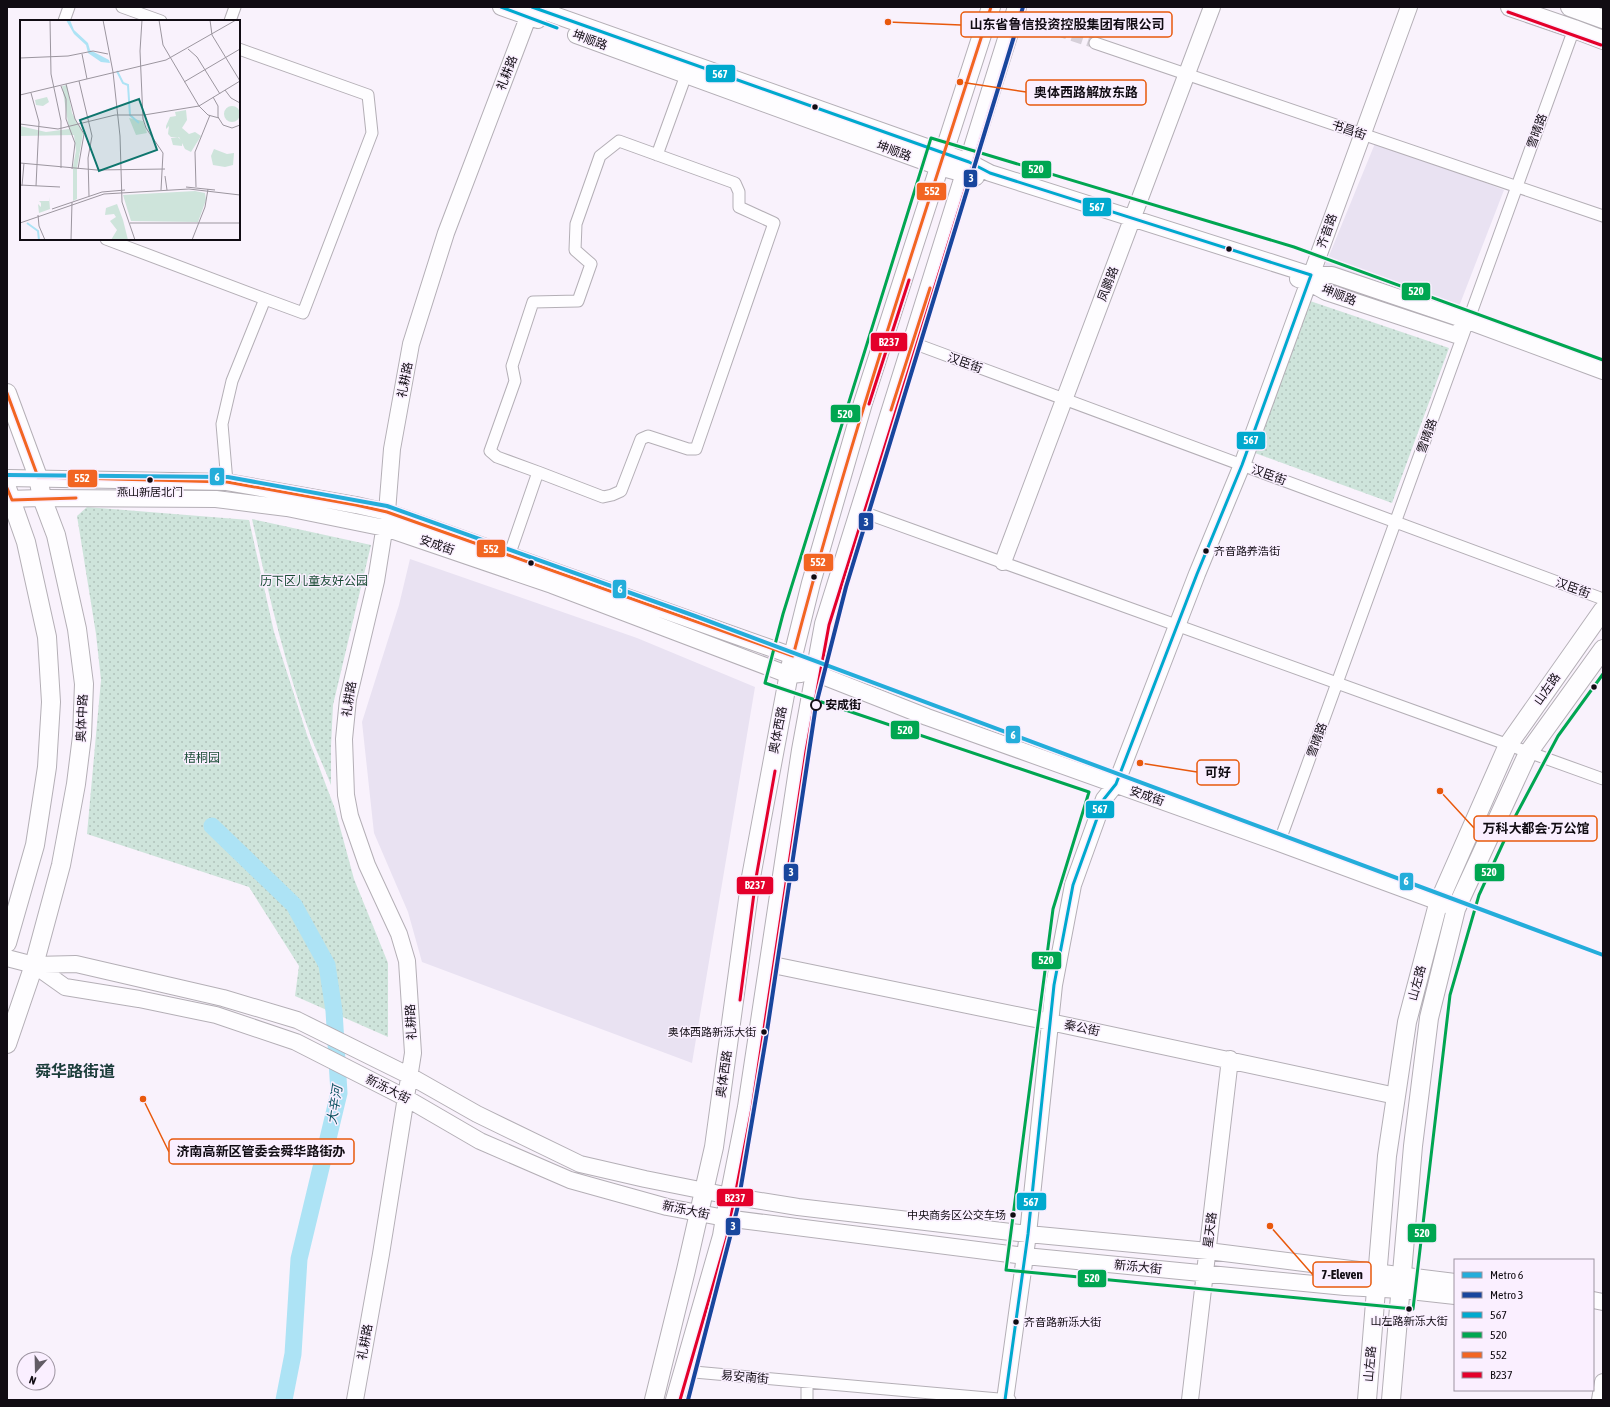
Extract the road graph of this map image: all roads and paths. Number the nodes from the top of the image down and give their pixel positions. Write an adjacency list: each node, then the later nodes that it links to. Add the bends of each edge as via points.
1 (69, 7): 13 (street)
2 (122, 7): 14 (street)
3 (235, 7): 15 (street)
4 (501, 7): 10 (street, 坤顺路)
5 (991, 7): 25 (main road, 奥体西路)
6 (1212, 7): 21 (street, 凤鹏路)
7 (1408, 7): 23 (street, 齐音路)
8 (1510, 7): 17 (main road)
9 (1570, 7): 12 (main road)
10 (531, 10): 22 (street, 坤顺路); 25 (street, 坤顺路); 46 (street, 礼耕路, via 446,233 411,344 392,449)
11 (1016, 11): 16 (street); 26 (main road)
12 (1603, 19)
13 (64, 20)
14 (158, 20)
15 (230, 20)
16 (1041, 25)
17 (1574, 29): 18 (main road); 27 (street, 雪晴路)
18 (1603, 40)
19 (1095, 43): 21 (street, 书昌街)
20 (240, 49): 32 (street, via 368,95 370,110 372,133 303,313)
21 (1187, 74): 23 (street, 书昌街); 29 (street, 凤鹏路)
22 (686, 75): 24 (street); 25 (street, 坤顺路)
23 (1362, 134): 27 (street, 书昌街); 31 (street, 齐音路)
24 (657, 155): 39 (street, via 619,141 600,156 576,224 575,250 591,264 578,301 533,302 512,366 515,381 490,451 497,457); 39 (street, via 735,182 739,192 739,207 774,223 696,449 688,449 648,436 641,439 621,491 612,496 603,496)
25 (942, 160): 26 (street, 坤顺路); 54 (main road, 奥体西路, via 863,403)
26 (967, 168): 29 (street, 坤顺路, via 1104,219); 34 (main road)
27 (1517, 186): 28 (street, 书昌街); 33 (street, 雪晴路)
28 (1603, 216)
29 (1131, 222): 31 (street, 坤顺路); 37 (street, 凤鹏路)
30 (109, 240): 32 (street)
31 (1309, 278): 33 (street, 坤顺路, via 1332,275); 38 (street, 齐音路)
32 (265, 299): 42 (street, via 232,382 222,424)
33 (1468, 322): 35 (street, 坤顺路); 47 (street, 雪晴路)
34 (913, 343): 37 (street, 汉臣街); 45 (main road)
35 (1603, 371)
36 (7, 393): 40 (main road, 奥体中路)
37 (1065, 399): 38 (street, 汉臣街); 49 (street, 凤鹏路)
38 (1242, 465): 47 (street, 汉臣街); 52 (street, 齐音路)
39 (538, 472): 48 (street)
40 (38, 477): 41 (street, 安成街); 42 (street, 安成街); 44 (main road, 奥体中路)
41 (7, 478)
42 (227, 482): 46 (street, 安成街, via 356,505)
43 (9, 496): 44 (street); 65 (main road, via 26,542 46,637 51,702 48,767 35,845)
44 (42, 498): 46 (street, 安成街, via 216,499); 68 (main road, 奥体中路, via 56,535 77,629 84,684 82,736 76,784 61,865)
45 (860, 511): 49 (street); 55 (main road, via 824,624)
46 (386, 520): 48 (street, 安成街); 56 (street, 安成街); 72 (street, 礼耕路, via 376,581 348,699 344,738 346,795 350,816 367,865 399,934 407,961 413,1053)
47 (1396, 522): 50 (street, 汉臣街); 57 (street, 雪晴路)
48 (509, 556): 54 (street, 安成街)
49 (1004, 562): 52 (street)
50 (1603, 599)
51 (1603, 610): 58 (main road, 山左路)
52 (1177, 625): 57 (street); 61 (street, 齐音路)
53 (1603, 649): 59 (main road, 山左路)
54 (793, 656): 55 (street, 安成街); 56 (main road, 奥体西路)
55 (815, 673): 56 (street, 安成街); 61 (street, 安成街); 67 (main road)
56 (788, 674): 75 (main road, 奥体西路, via 751,877 714,1147)
57 (1337, 683): 58 (street); 62 (street, 雪晴路)
58 (1508, 745): 59 (street); 63 (main road, 山左路)
59 (1528, 753): 60 (street); 64 (main road, 山左路)
60 (1603, 779)
61 (1115, 785): 62 (street, 安成街); 69 (street, 齐音路, via 1104,799 1073,885 1054,985)
62 (1280, 843): 63 (street, 安成街)
63 (1439, 901): 64 (street, 安成街); 73 (main road, 山左路, via 1407,1022)
64 (1456, 909): 84 (main road, 山左路, via 1428,1018 1413,1146)
65 (7, 943)
66 (7, 958): 68 (street, 新泺大街)
67 (768, 964): 69 (street, 秦公街); 76 (main road, via 747,1107)
68 (34, 965): 70 (main road, 奥体中路); 72 (street, 新泺大街, via 76,964 223,998 304,1024); 74 (street, 新泺大街, via 66,987 216,1015 296,1042)
69 (1050, 1022): 71 (street, 秦公街); 79 (street, 齐音路)
70 (7, 1044)
71 (1230, 1059): 73 (street, 秦公街); 80 (street, 星天路)
72 (410, 1076): 74 (street, 礼耕路); 75 (street, 新泺大街, via 477,1114 580,1164)
73 (1396, 1096): 82 (main road, 山左路, via 1387,1156)
74 (406, 1098): 77 (street, 新泺大街, via 480,1141 570,1180 667,1207); 91 (street, 礼耕路)
75 (703, 1191): 76 (street, 新泺大街); 77 (main road, 奥体西路)
76 (730, 1196): 78 (main road); 79 (street, 新泺大街, via 806,1208)
77 (698, 1212): 78 (street, 新泺大街); 92 (main road, 奥体西路)
78 (725, 1218): 81 (street, 新泺大街); 88 (main road)
79 (1028, 1234): 80 (street, 新泺大街); 81 (street, 齐音路)
80 (1208, 1251): 82 (street, 新泺大街); 83 (street, 星天路)
81 (1025, 1256): 83 (street, 新泺大街); 95 (street, 齐音路)
82 (1377, 1271): 84 (street, 新泺大街); 86 (main road, 山左路)
83 (1205, 1274): 86 (street, 新泺大街); 96 (street, 星天路)
84 (1402, 1282): 85 (street, 新泺大街); 86 (street, 新泺大街); 87 (street, 新泺大街); 98 (main road, 山左路)
85 (1454, 1282)
86 (1376, 1290): 97 (main road, 山左路)
87 (1454, 1296)
88 (682, 1371): 90 (street, 易安南街); 93 (main road)
89 (1603, 1382): 99 (street)
90 (807, 1383): 94 (street); 95 (street, 易安南街)
91 (354, 1400)
92 (654, 1400)
93 (675, 1400)
94 (806, 1400)
95 (1007, 1400)
96 (1190, 1400)
97 (1367, 1400)
98 (1391, 1400)
99 (1600, 1400)

